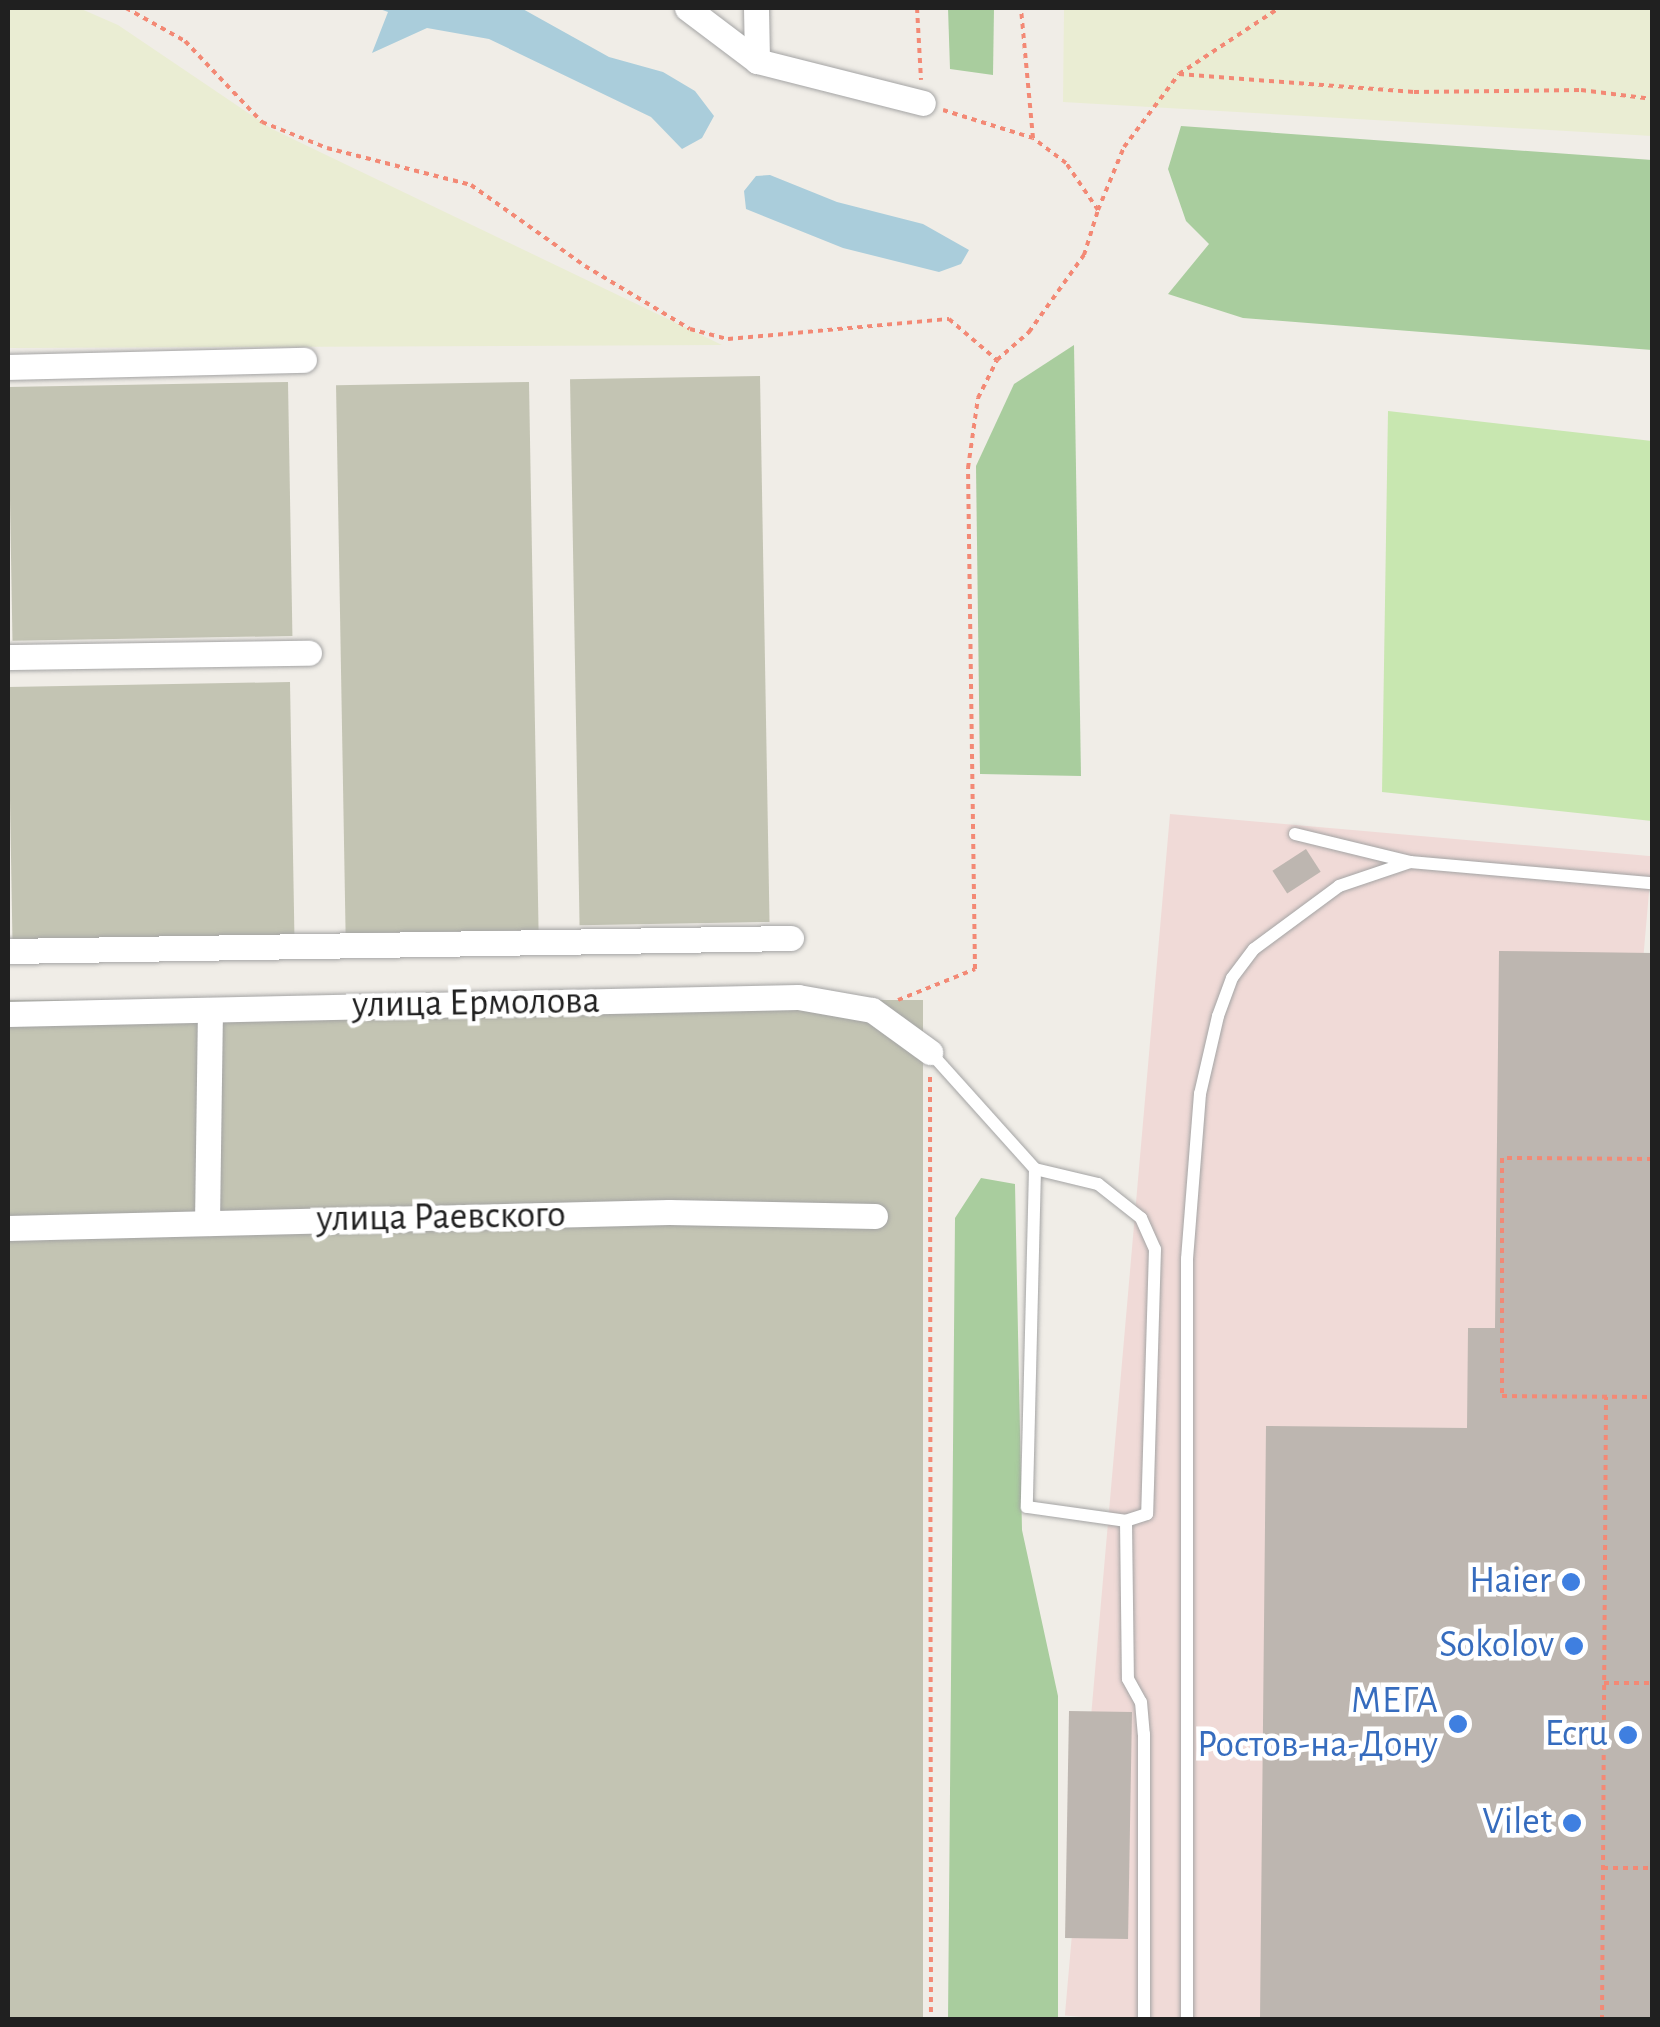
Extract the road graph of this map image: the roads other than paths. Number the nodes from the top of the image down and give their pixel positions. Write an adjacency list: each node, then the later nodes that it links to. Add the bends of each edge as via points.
1 (687, 8): 3 (street)
2 (756, 8): 3 (street)
3 (757, 61): 4 (street)
4 (922, 103)
5 (304, 360): 6 (street)
6 (8, 367)
7 (309, 652): 8 (street)
8 (8, 657)
9 (1295, 834): 10 (lane)
10 (1410, 862): 11 (lane); 23 (lane, via 1338,886 1254,948 1232,978 1200,1094 1187,1260)
11 (1652, 883)
12 (790, 938): 13 (street, улица Ермолова)
13 (8, 951)
14 (210, 1010): 15 (street, улица Ермолова); 16 (street, улица Ермолова, via 798,996 872,1010); 19 (street)
15 (8, 1014)
16 (930, 1052): 17 (lane)
17 (1035, 1170): 21 (lane, via 1027,1508); 21 (lane, via 1098,1184 1141,1218 1155,1250 1146,1514)
18 (875, 1216): 19 (street, улица Раевского, via 669,1212)
19 (207, 1223): 20 (street, улица Раевского)
20 (8, 1228)
21 (1126, 1521): 22 (lane, via 1128,1678 1144,1734)
22 (1144, 2020)
23 (1187, 2020)

